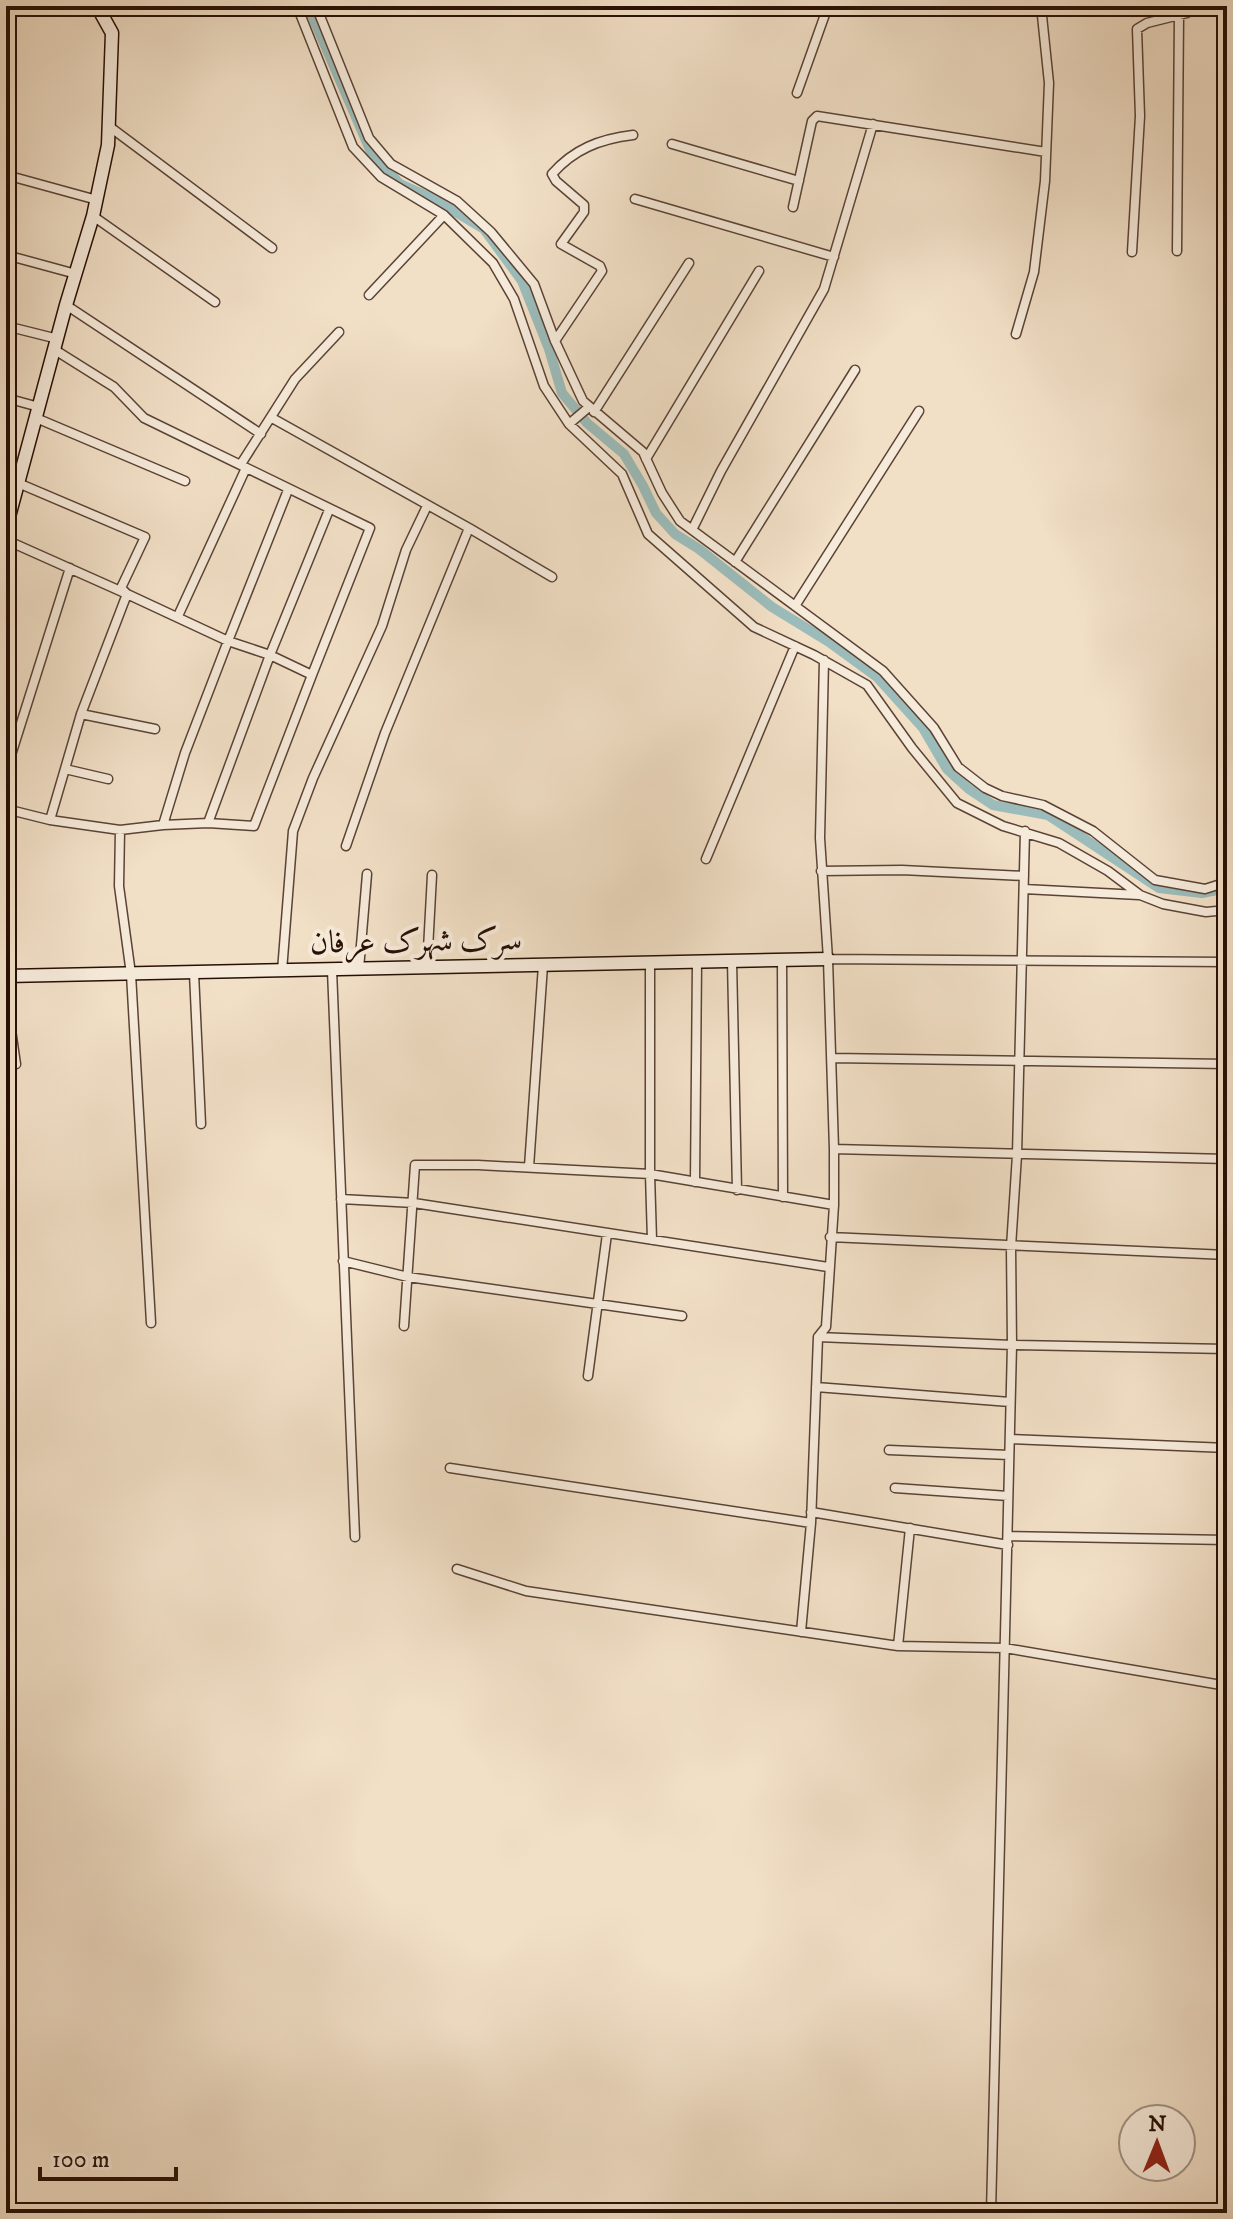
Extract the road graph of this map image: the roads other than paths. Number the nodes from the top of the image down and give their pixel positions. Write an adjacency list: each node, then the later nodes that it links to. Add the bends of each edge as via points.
1 (98, 6): 2 (street); 9 (street); 14 (street, via 112,33)
2 (128, 6)
3 (297, 6): 23 (street, via 353,147 381,177)
4 (316, 6): 39 (street, via 369,138 391,164 457,201 491,232 534,284)
5 (828, 6): 11 (street)
6 (1041, 6): 17 (street, via 1049,83)
7 (1192, 6): 10 (street)
8 (1221, 6): 12 (street)
9 (6, 8)
10 (1179, 15): 26 (street); 27 (street, via 1142,25 1137,32 1140,116)
11 (797, 93)
12 (1227, 101)
13 (873, 124): 17 (street); 19 (street, via 814,118); 29 (street)
14 (110, 127): 21 (street); 25 (street)
15 (633, 135): 39 (street, via 587,145 552,174 584,205 561,244 602,271)
16 (672, 144): 19 (street)
17 (1046, 152): 38 (street, via 1034,272)
18 (6, 175): 21 (street)
19 (799, 181): 22 (street)
20 (635, 199): 29 (street)
21 (97, 200): 24 (street)
22 (793, 207)
23 (444, 215): 33 (street); 47 (street, via 493,263 514,299 544,386)
24 (93, 216): 32 (street); 34 (street)
25 (272, 248)
26 (1177, 251)
27 (1132, 252)
28 (6, 255): 32 (street)
29 (834, 257): 58 (street, via 824,289)
30 (689, 263): 43 (street)
31 (759, 271): 49 (street)
32 (76, 274): 35 (street)
33 (369, 295)
34 (215, 302)
35 (66, 305): 40 (street); 48 (street)
36 (6, 326): 40 (street)
37 (339, 332): 46 (street, via 295,379)
38 (1016, 334)
39 (555, 341): 43 (street)
40 (56, 345): 45 (street); 50 (street, via 114,387 144,418)
41 (855, 370): 60 (street)
42 (6, 398): 45 (street)
43 (591, 410): 47 (street); 49 (street)
44 (919, 411): 64 (street)
45 (37, 413): 51 (street); 52 (street)
46 (272, 418): 48 (street); 54 (street)
47 (569, 424): 67 (street, via 622,474 648,534 754,627)
48 (261, 434): 50 (street)
49 (646, 459): 58 (street, via 680,521)
50 (243, 466): 53 (street); 65 (street)
51 (185, 481)
52 (13, 489): 56 (street); 63 (street, via 145,537 121,588)
53 (288, 490): 55 (street); 66 (street)
54 (427, 506): 57 (street); 105 (street, via 406,550 382,626 293,831)
55 (329, 510): 68 (street); 71 (street, via 370,528)
56 (6, 528)
57 (469, 528): 62 (street); 84 (street, via 385,733)
58 (692, 530): 60 (street)
59 (6, 540): 61 (street)
60 (735, 562): 64 (street)
61 (70, 568): 63 (street); 76 (street)
62 (552, 577)
63 (127, 594): 65 (street); 73 (street)
64 (795, 606): 70 (street)
65 (178, 616): 66 (street)
66 (228, 641): 68 (street); 81 (street)
67 (795, 646): 69 (street); 85 (street)
68 (270, 655): 71 (street); 80 (street)
69 (824, 660): 72 (street); 86 (street)
70 (882, 670): 72 (street); 90 (street, via 934,728 958,767 985,788 1043,805 1093,831 1155,880 1205,889)
71 (312, 675): 80 (street, via 254,826)
72 (867, 685): 83 (street, via 957,803)
73 (81, 714): 74 (street); 75 (street)
74 (155, 729)
75 (65, 769): 77 (street); 79 (street)
76 (6, 771)
77 (108, 779)
78 (6, 809): 79 (street)
79 (50, 820): 82 (street)
80 (208, 823): 81 (street)
81 (163, 825): 82 (street)
82 (120, 830): 107 (street, via 119,886)
83 (1025, 831): 89 (street); 92 (street, via 1059,843)
84 (346, 846)
85 (706, 859)
86 (821, 871): 89 (street); 94 (street)
87 (367, 874): 103 (street)
88 (432, 875): 102 (street)
89 (1024, 876): 91 (street)
90 (1227, 882)
91 (1024, 889): 92 (street); 97 (street)
92 (1140, 895): 93 (street, via 1206,912)
93 (1227, 910)
94 (828, 959): 95 (street, سرک شهرک عرفان); 97 (street); 110 (street)
95 (782, 960): 96 (street, سرک شهرک عرفان); 122 (street)
96 (732, 961): 98 (street, سرک شهرک عرفان); 121 (street)
97 (1022, 961): 99 (street); 111 (street)
98 (697, 962): 100 (street, سرک شهرک عرفان); 120 (street)
99 (1227, 962)
100 (650, 963): 101 (street, سرک شهرک عرفان); 119 (street)
101 (543, 965): 102 (street, سرک شهرک عرفان); 118 (street)
102 (427, 968): 103 (street, سرک شهرک عرفان)
103 (359, 969): 104 (street, سرک شهرک عرفان)
104 (332, 970): 105 (street, سرک شهرک عرفان); 123 (street)
105 (282, 971): 106 (street, سرک شهرک عرفان)
106 (194, 973): 107 (street, سرک شهرک عرفان); 114 (street)
107 (131, 974): 108 (street, سرک شهرک عرفان); 136 (street)
108 (6, 976)
109 (6, 996): 112 (street)
110 (832, 1058): 111 (street); 115 (street)
111 (1019, 1061): 113 (street); 116 (street)
112 (16, 1064)
113 (1227, 1064)
114 (201, 1124)
115 (834, 1149): 116 (street); 125 (street)
116 (1017, 1155): 117 (street); 129 (street)
117 (1227, 1159)
118 (529, 1167): 119 (street); 124 (street, via 415,1165)
119 (650, 1174): 120 (street); 128 (street)
120 (695, 1182): 121 (street)
121 (737, 1190): 122 (street)
122 (783, 1197): 125 (street)
123 (341, 1199): 124 (street); 131 (street)
124 (414, 1203): 126 (street); 133 (street)
125 (834, 1205): 127 (street)
126 (607, 1234): 128 (street); 134 (street)
127 (830, 1237): 129 (street); 132 (street)
128 (652, 1240): 132 (street)
129 (1011, 1247): 130 (street); 139 (street)
130 (1227, 1255)
131 (343, 1261): 133 (street); 154 (street)
132 (828, 1267): 138 (street, via 826,1327)
133 (408, 1277): 134 (street); 137 (street)
134 (598, 1304): 135 (street); 141 (street)
135 (682, 1316)
136 (151, 1323)
137 (404, 1326)
138 (818, 1337): 139 (street); 142 (street)
139 (1012, 1345): 140 (street); 143 (street)
140 (1227, 1349)
141 (588, 1376)
142 (816, 1387): 143 (street); 151 (street)
143 (1010, 1402): 144 (street)
144 (1010, 1439): 145 (street); 147 (street)
145 (1227, 1448)
146 (889, 1450): 147 (street)
147 (1009, 1455): 150 (street)
148 (450, 1468): 152 (street)
149 (895, 1488): 150 (street)
150 (1008, 1496): 156 (street)
151 (811, 1512): 152 (street); 153 (street)
152 (811, 1523): 158 (street)
153 (910, 1528): 156 (street); 159 (street)
154 (355, 1537)
155 (1227, 1540): 156 (street)
156 (1008, 1541): 160 (street)
157 (457, 1569): 158 (street, via 526,1591)
158 (801, 1632): 159 (street)
159 (898, 1646): 160 (street)
160 (1005, 1648): 161 (street); 162 (street)
161 (1227, 1686)
162 (991, 2213)

